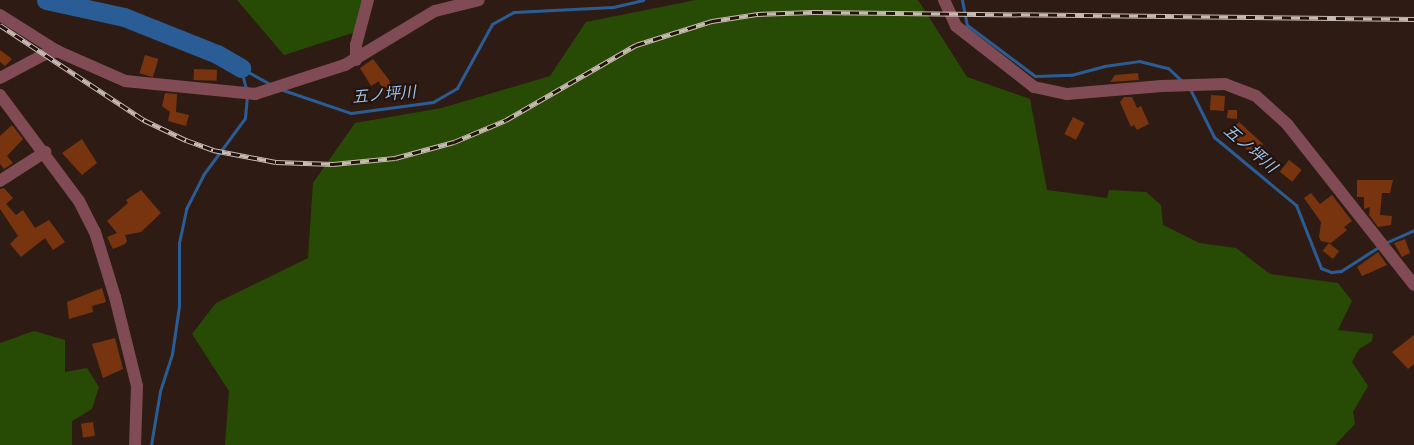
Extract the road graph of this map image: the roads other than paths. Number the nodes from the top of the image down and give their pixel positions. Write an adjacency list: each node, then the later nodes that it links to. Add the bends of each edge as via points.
1 (368, 0): 6 (street, via 356,45)
2 (479, 0): 6 (street, via 435,12)
3 (944, 0): 11 (street, via 956,26 1034,87 1067,94 1225,84 1256,96 1287,124)
4 (0, 15): 5 (street)
5 (57, 51): 6 (street, via 125,82 237,94 261,93 292,85); 7 (street, via 42,55)
6 (356, 60)
7 (0, 78)
8 (0, 95): 9 (street)
9 (45, 152): 10 (street); 12 (street, via 79,201 95,232 115,297 137,386)
10 (0, 180)
11 (1414, 285)
12 (135, 445)

